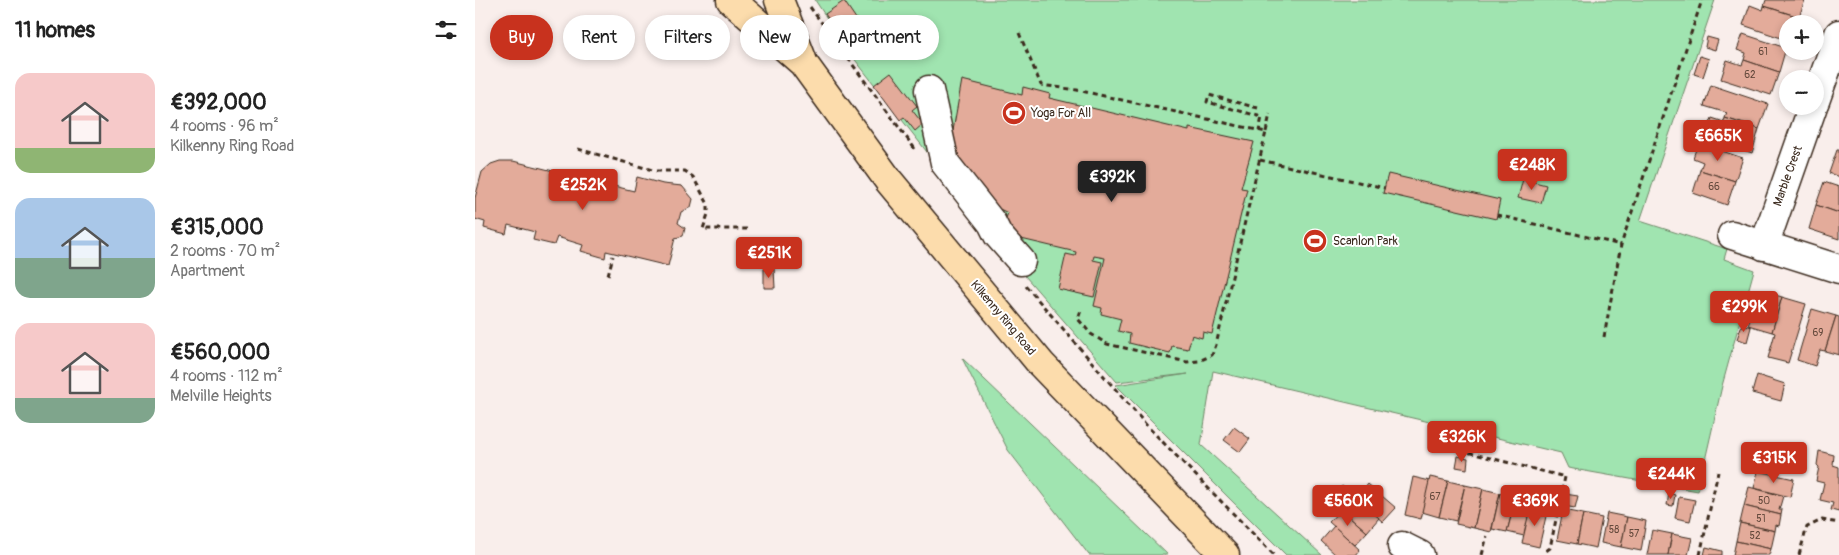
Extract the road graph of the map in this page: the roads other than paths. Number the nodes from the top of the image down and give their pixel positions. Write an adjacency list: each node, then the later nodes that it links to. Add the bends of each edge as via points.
1 (731, 0): 4 (highway, Kilkenny Ring Road)
2 (779, 0): 4 (highway, Kilkenny Ring Road)
3 (1839, 34): 5 (street)
4 (803, 62): 12 (highway, Kilkenny Ring Road, via 889,181 1041,364)
5 (1824, 76)
6 (929, 90): 10 (street, via 945,162)
7 (1810, 115): 9 (street, Marble Crest)
8 (1732, 235): 9 (street)
9 (1764, 246): 11 (street)
10 (1021, 261)
11 (1839, 270)
12 (1225, 555)

